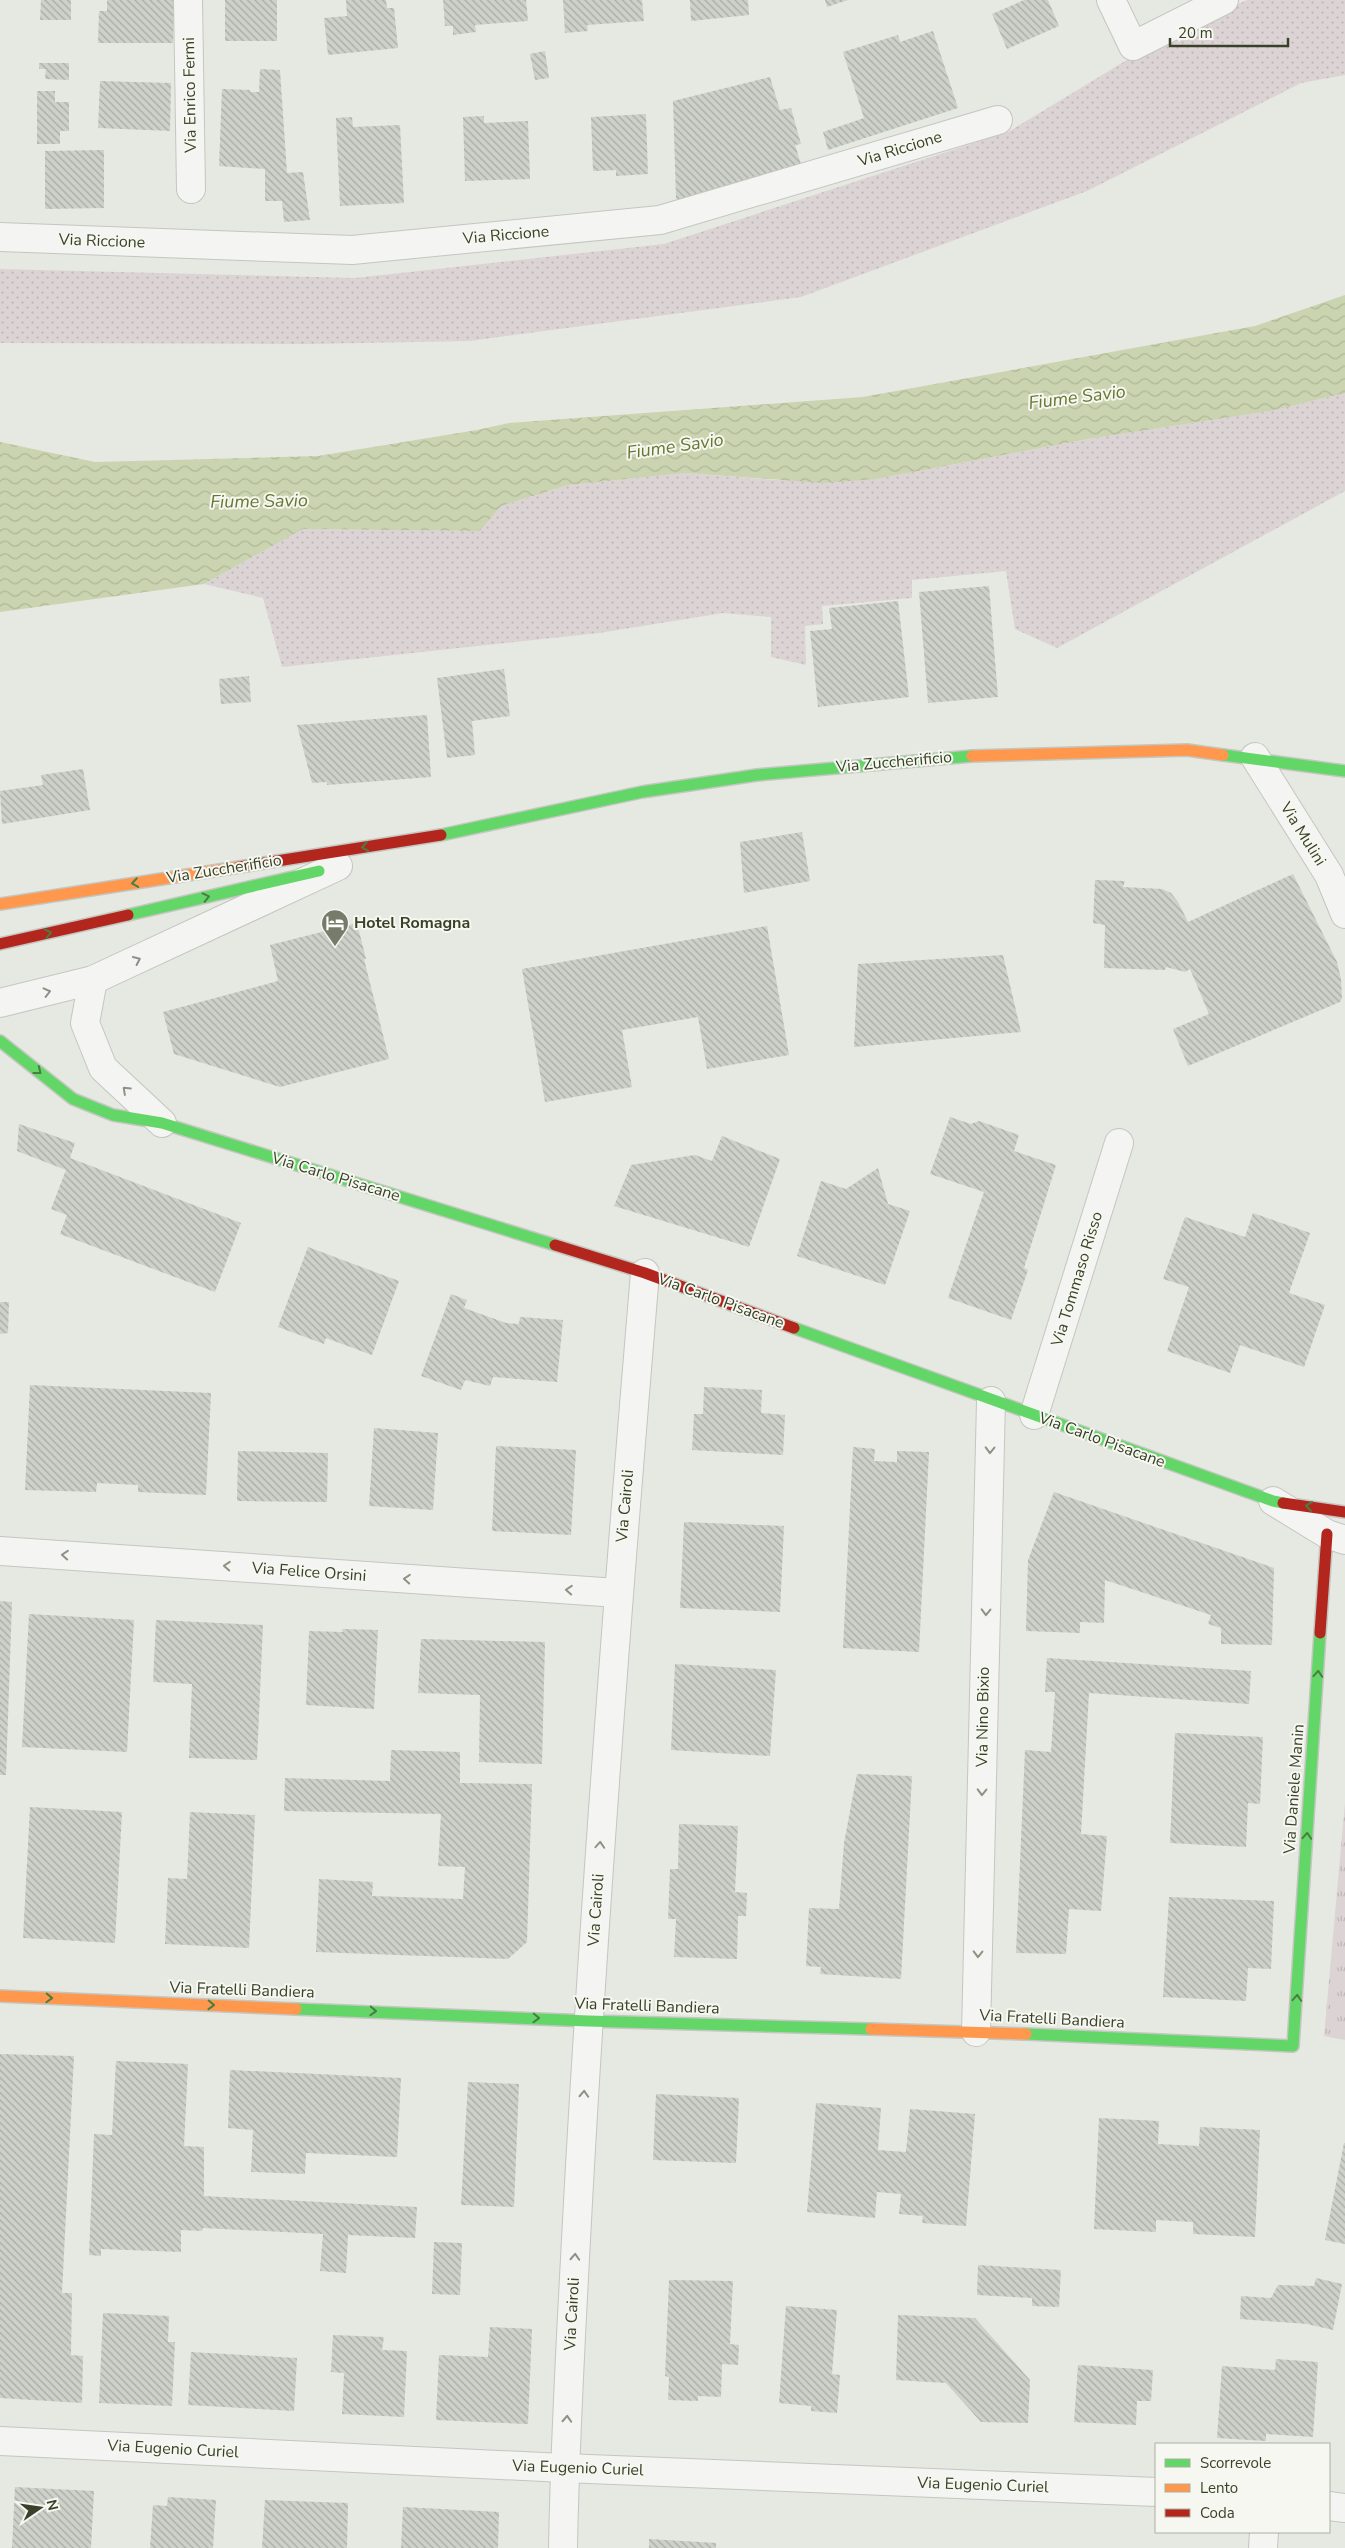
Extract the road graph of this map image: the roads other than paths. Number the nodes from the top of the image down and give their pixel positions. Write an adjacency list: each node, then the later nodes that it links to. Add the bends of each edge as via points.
1 (188, 0): 5 (street, Via Enrico Fermi)
2 (1111, 0): 3 (street, via 1133,46)
3 (1224, 0)
4 (998, 120): 6 (street, Via Riccione, via 660,220 352,250)
5 (191, 190)
6 (0, 237)
7 (1255, 757): 8 (street, Via Zuccherificio); 9 (street, Via Zuccherificio, via 1187,750 956,756 757,774 642,792); 12 (street, Via Mulini, via 1329,875)
8 (1345, 772)
9 (448, 834): 10 (street, Via Zuccherificio); 11 (street, Via Zuccherificio, one-way to 11)
10 (347, 864): 13 (street, Via Zuccherificio, one-way to 10); 14 (street, Via Zuccherificio, one-way to 10)
11 (0, 904)
12 (1345, 914)
13 (0, 944)
14 (93, 980): 15 (street, Via Zuccherificio, one-way to 14); 17 (street, one-way to 14, via 102,1068 85,1023)
15 (0, 1003)
16 (0, 1041): 17 (street, Via Carlo Pisacane, one-way to 17, via 73,1099 113,1115)
17 (162, 1123): 19 (street, Via Carlo Pisacane)
18 (1119, 1143): 21 (street, Via Tommaso Risso)
19 (645, 1273): 20 (street, Via Carlo Pisacane); 26 (street, Via Cairoli)
20 (991, 1401): 21 (street, Via Carlo Pisacane); 29 (street, Via Nino Bixio, one-way to 29)
21 (1034, 1415): 22 (street, Via Carlo Pisacane)
22 (1273, 1501): 23 (street, Via Carlo Pisacane, one-way to 22); 24 (street, Via Carlo Pisacane)
23 (1345, 1512)
24 (1336, 1537): 30 (street, Via Daniele Manin, one-way to 24)
25 (0, 1551): 26 (street, Via Felice Orsini, one-way to 25)
26 (618, 1593): 28 (street, Via Cairoli, one-way to 26)
27 (0, 1996): 28 (street, Via Fratelli Bandiera, one-way to 28)
28 (588, 2020): 29 (street, Via Fratelli Bandiera); 32 (street, Via Cairoli, one-way to 28)
29 (976, 2032): 30 (street, Via Fratelli Bandiera)
30 (1293, 2046)
31 (0, 2441): 32 (street, Via Eugenio Curiel)
32 (564, 2468): 33 (street, Via Eugenio Curiel); 37 (street, Via Cairoli)
33 (1155, 2492)
34 (1330, 2506): 35 (street)
35 (1345, 2508)
36 (1264, 2533): 38 (street)
37 (563, 2548)
38 (1263, 2548)

